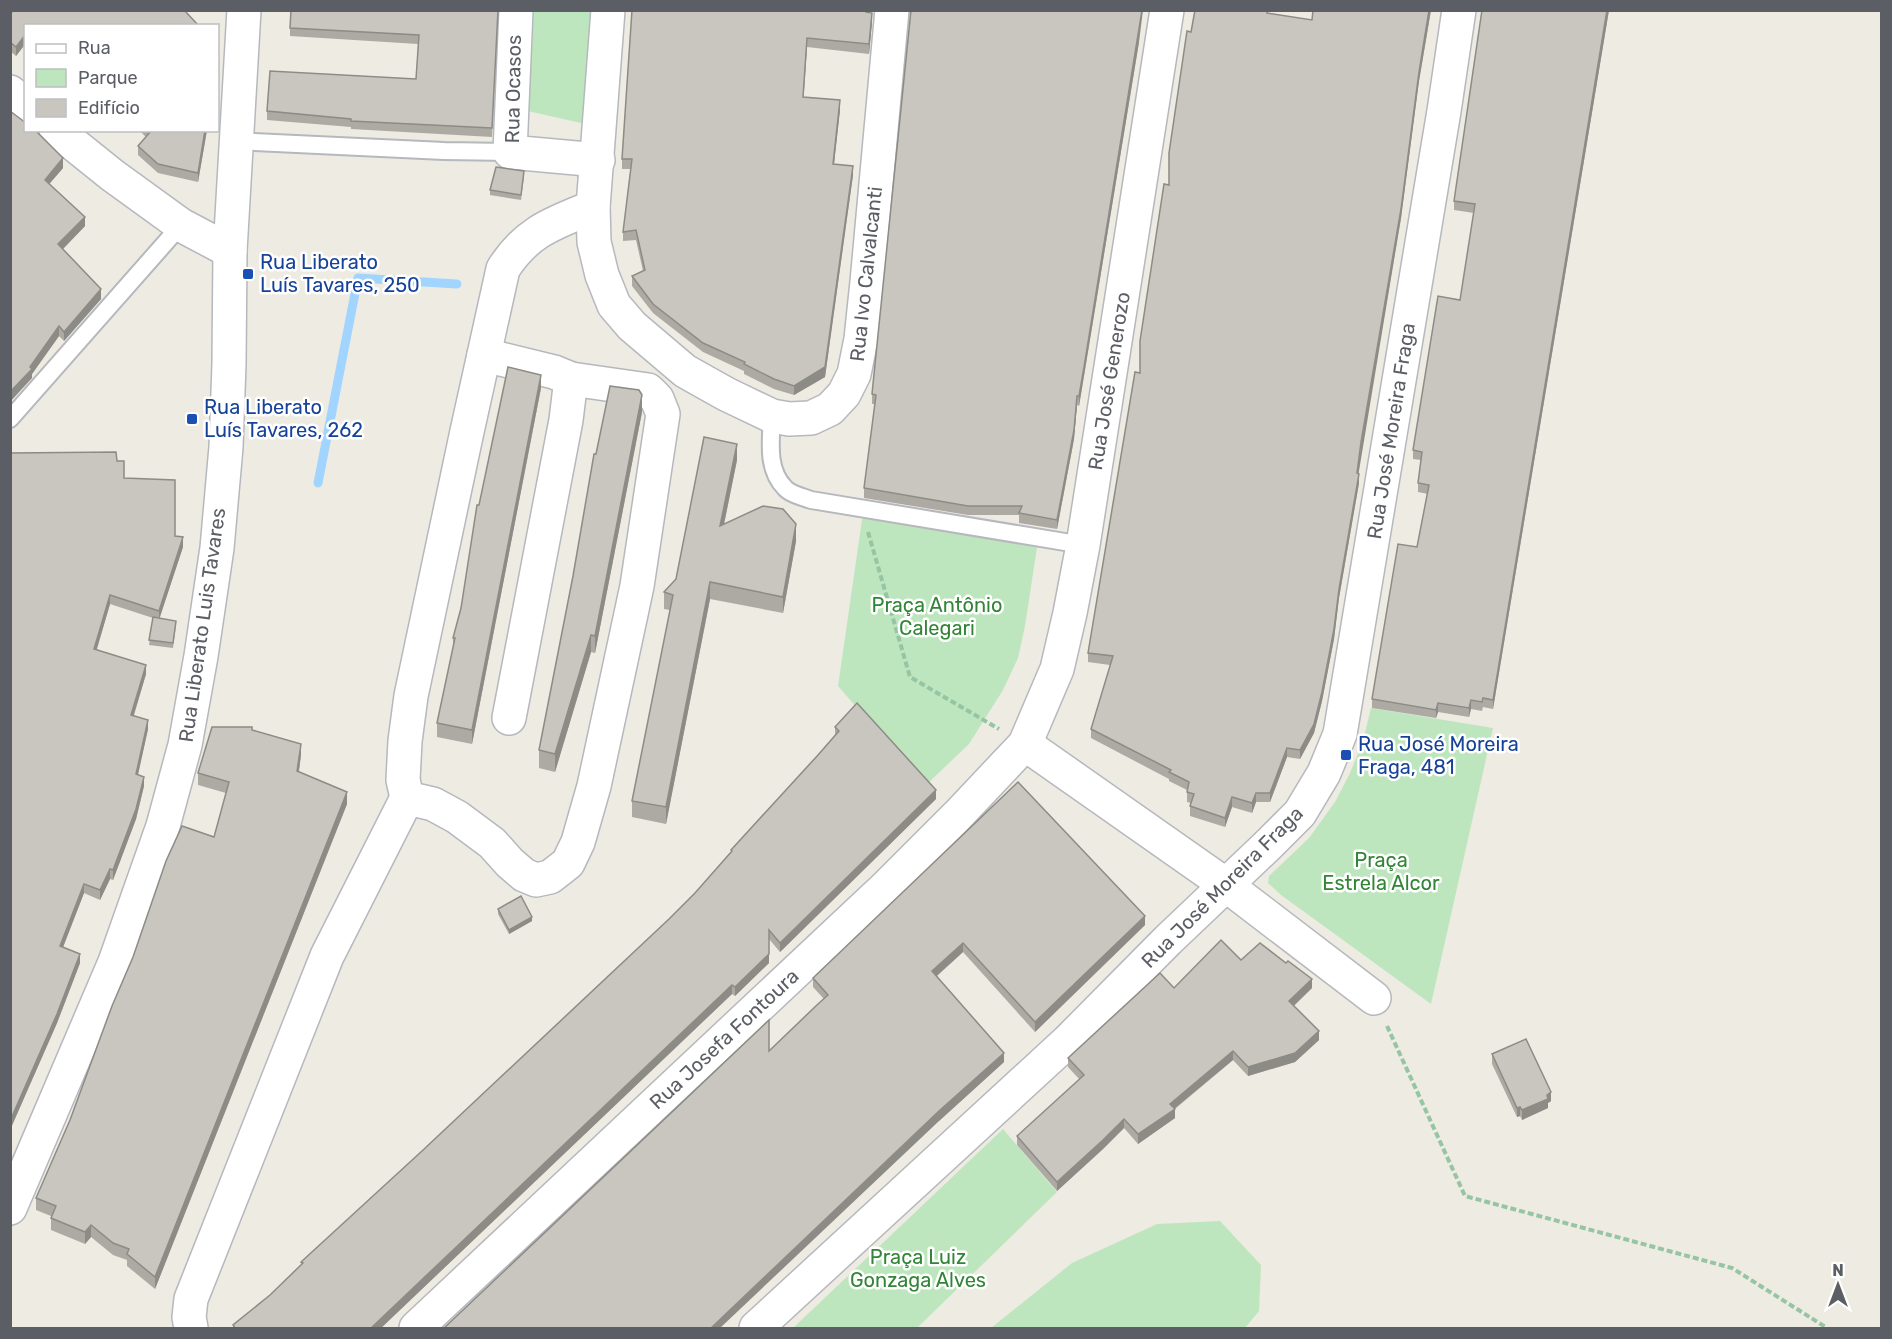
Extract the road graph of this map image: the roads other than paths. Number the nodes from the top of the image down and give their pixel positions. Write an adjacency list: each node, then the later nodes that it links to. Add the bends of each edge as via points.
1 (244, 10): 10 (street, Rua Liberato Luis Tavares)
2 (516, 10): 11 (street, Rua Ocasos)
3 (608, 10): 12 (street, Rua Ivo Calvalcanti)
4 (892, 10): 18 (street, Rua Ivo Calvalcanti, via 867,282 854,374 844,394 830,409 811,418)
5 (1167, 10): 20 (street, Rua José Generozo)
6 (1458, 10): 24 (street, Rua José Moreira Fraga, via 1443,123 1340,734 1324,773 1300,813)
7 (10, 92): 8 (street)
8 (24, 103)
9 (58, 132): 14 (street)
10 (235, 141): 11 (lane); 15 (street, Rua Liberato Luis Tavares)
11 (510, 152): 12 (street, Rua Ocasos)
12 (598, 160): 13 (street, Rua Ivo Calvalcanti)
13 (593, 207): 16 (street, via 527,239 512,254 503,269); 18 (street, Rua Ivo Calvalcanti, via 594,242 614,305 632,326 685,371)
14 (181, 225): 15 (street); 19 (lane)
15 (230, 250): 26 (street, Rua Liberato Luis Tavares, via 230,364 217,548 185,746 163,826 115,962)
16 (484, 355): 17 (street); 23 (street, via 411,696 403,780)
17 (571, 379): 21 (street); 23 (street, via 648,390 663,414 638,586 578,842 568,863 550,877 536,880 524,875 492,843 457,817 434,804)
18 (772, 416): 20 (lane, via 773,470 786,490 811,500)
19 (10, 419)
20 (1083, 545): 22 (street, Rua José Generozo, via 1057,669)
21 (509, 718)
22 (1025, 744): 24 (street); 28 (street, Rua Josefa Fontoura, via 888,885)
23 (407, 798): 27 (street, via 323,967 191,1299)
24 (1226, 885): 25 (street); 29 (street, Rua José Moreira Fraga, via 1068,1041)
25 (1374, 998)
26 (10, 1208)
27 (191, 1329)
28 (416, 1329)
29 (756, 1329)

